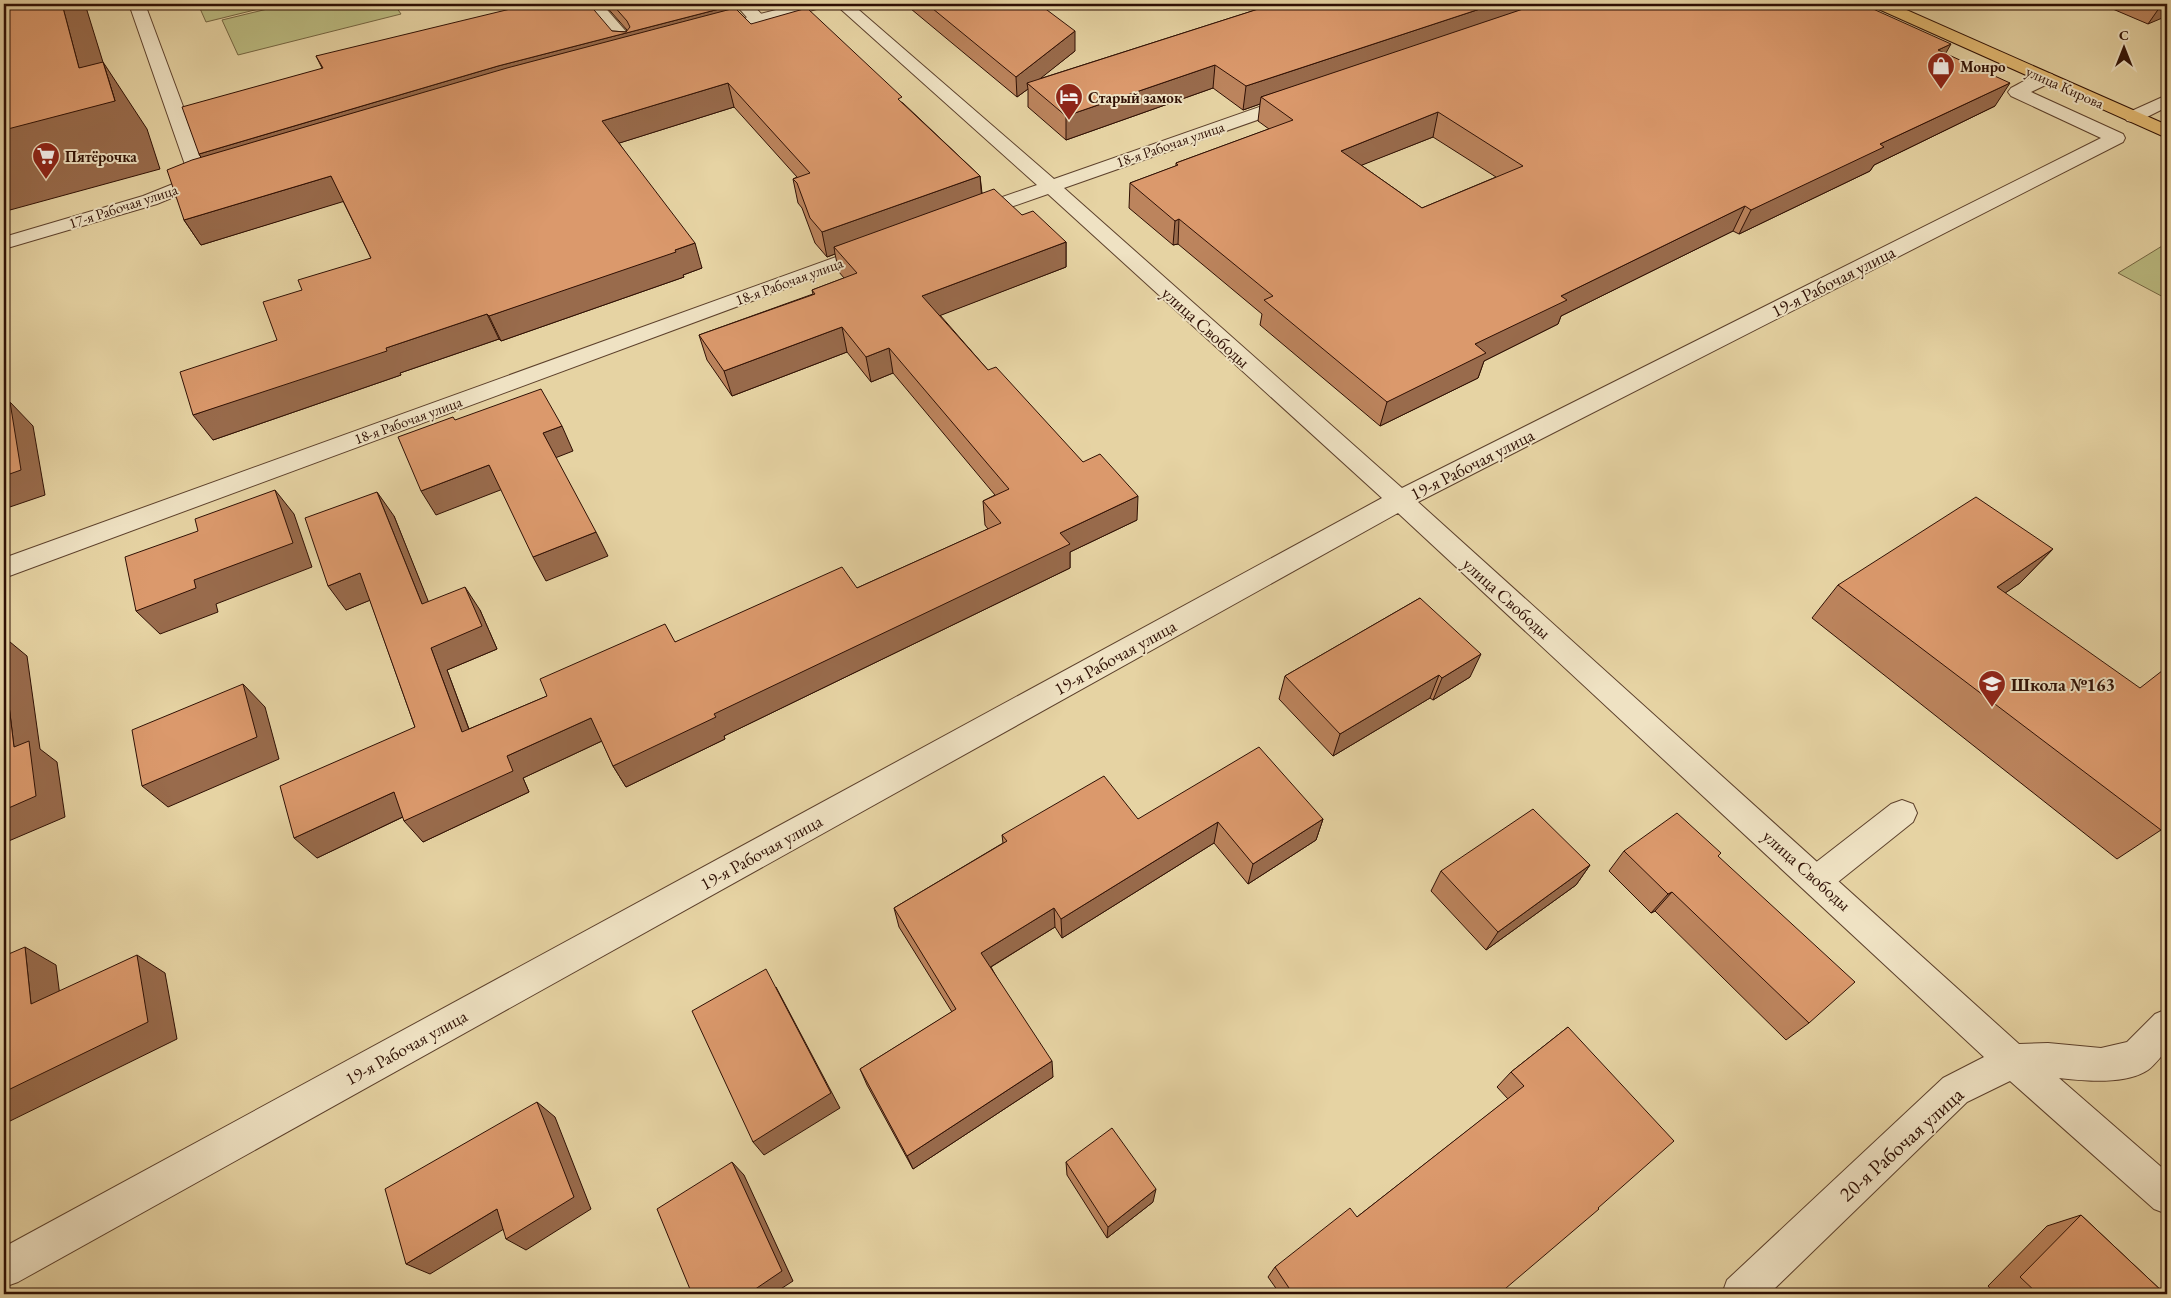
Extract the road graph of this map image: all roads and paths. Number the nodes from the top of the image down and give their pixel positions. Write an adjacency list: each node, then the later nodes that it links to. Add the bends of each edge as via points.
1 (136, 4): 16 (street)
2 (593, 4): 9 (street, via 629,46)
3 (743, 4): 7 (street)
4 (818, 4): 7 (street)
5 (843, 4): 17 (street, улица Свободы)
6 (1880, 4): 10 (main road, улица Кирова)
7 (758, 19): 8 (street)
8 (692, 37)
9 (615, 58)
10 (2046, 78): 13 (main road, улица Кирова); 21 (street, 19-я Рабочая улица, via 2017,92 2116,138)
11 (1313, 94): 17 (street, 18-я Рабочая улица)
12 (2167, 100): 13 (street)
13 (2134, 117): 14 (main road, улица Кирова)
14 (2167, 132)
15 (228, 170): 16 (street, 17-я Рабочая улица)
16 (200, 179): 19 (street, 17-я Рабочая улица, via 150,200)
17 (1049, 185): 18 (street, 18-я Рабочая улица); 21 (street, улица Свободы)
18 (956, 219)
19 (4, 243)
20 (891, 243): 22 (street, 18-я Рабочая улица)
21 (1400, 500): 24 (street, улица Свободы); 28 (street, 19-я Рабочая улица)
22 (4, 568)
23 (1902, 813): 24 (street)
24 (1818, 880): 26 (street, улица Свободы)
25 (2167, 1026): 26 (street, 20-я Рабочая улица, via 2136,1058 2119,1062 2101,1065 2048,1060)
26 (2014, 1061): 27 (street, улица Свободы); 29 (street, 20-я Рабочая улица, via 1955,1090)
27 (2167, 1196)
28 (4, 1268)
29 (1742, 1294)

